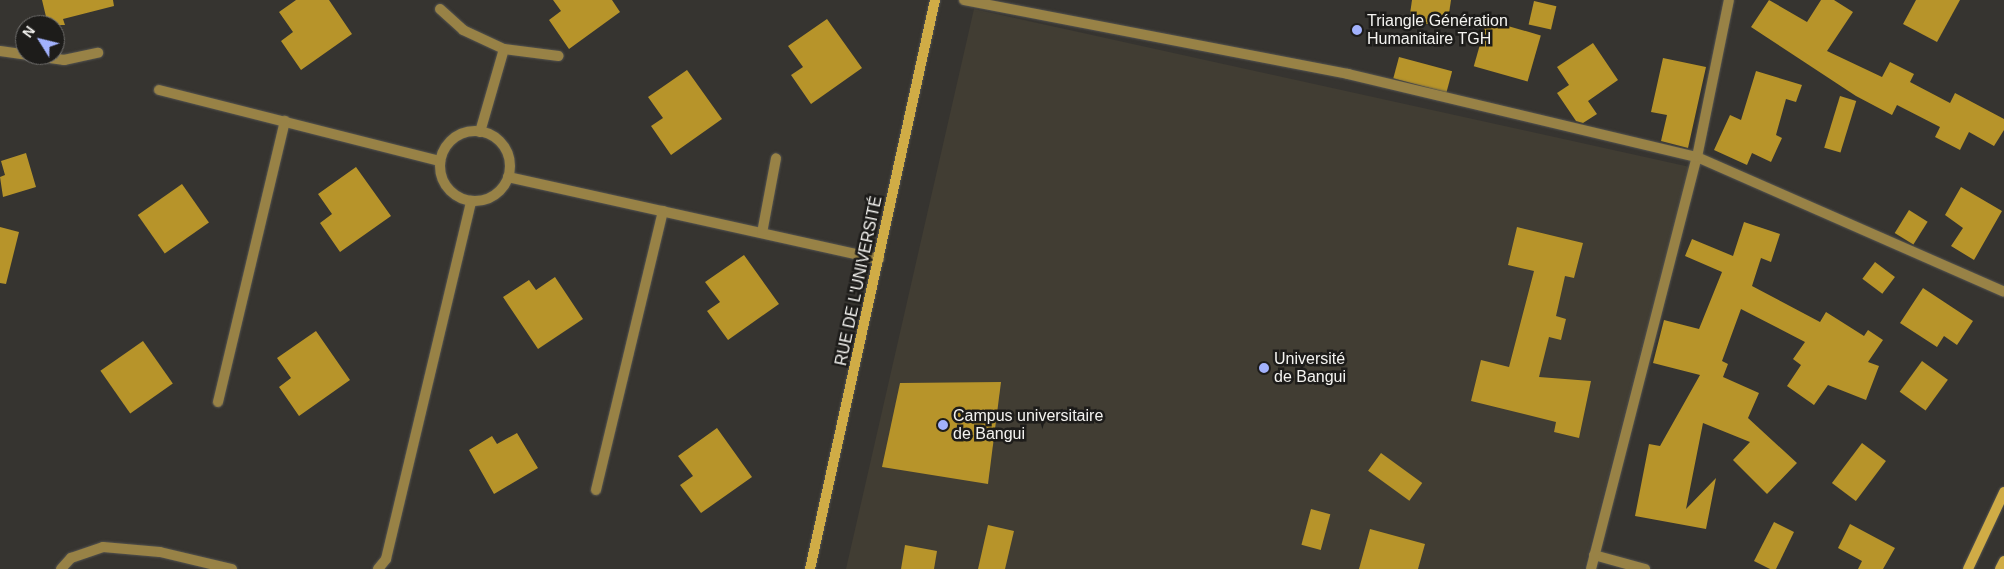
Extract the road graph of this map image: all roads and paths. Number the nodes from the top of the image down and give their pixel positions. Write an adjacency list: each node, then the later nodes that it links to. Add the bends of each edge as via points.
1 (935, 0): 19 (street, RUE DE L'UNIVERSITÉ)
2 (964, 0): 12 (street, via 1338,72)
3 (1730, 0): 12 (street)
4 (440, 9): 5 (street, via 463,30)
5 (504, 49): 8 (street); 11 (street)
6 (0, 51): 7 (street, via 64,60)
7 (98, 53)
8 (560, 56)
9 (159, 90): 10 (street)
10 (284, 122): 14 (street); 21 (street)
11 (480, 132): 14 (street, via 452,140); 15 (street, via 494,137 505,149)
12 (1697, 157): 20 (street); 24 (street)
13 (776, 158): 18 (street)
14 (440, 161): 16 (street, via 446,186)
15 (508, 177): 16 (street, via 488,199); 17 (street)
16 (471, 201): 28 (street, via 386,560)
17 (663, 211): 18 (street); 22 (street)
18 (762, 233): 19 (street)
19 (879, 259): 29 (street, RUE DE L'UNIVERSITÉ)
20 (2004, 292)
21 (218, 402)
22 (596, 490)
23 (2004, 492): 32 (street)
24 (1594, 555): 30 (street); 31 (street)
25 (2004, 561): 33 (street)
26 (61, 569): 27 (street, via 72,558 103,547 160,552)
27 (232, 569)
28 (378, 569)
29 (810, 569)
30 (1591, 569)
31 (1645, 569)
32 (1968, 569)
33 (2000, 569)

